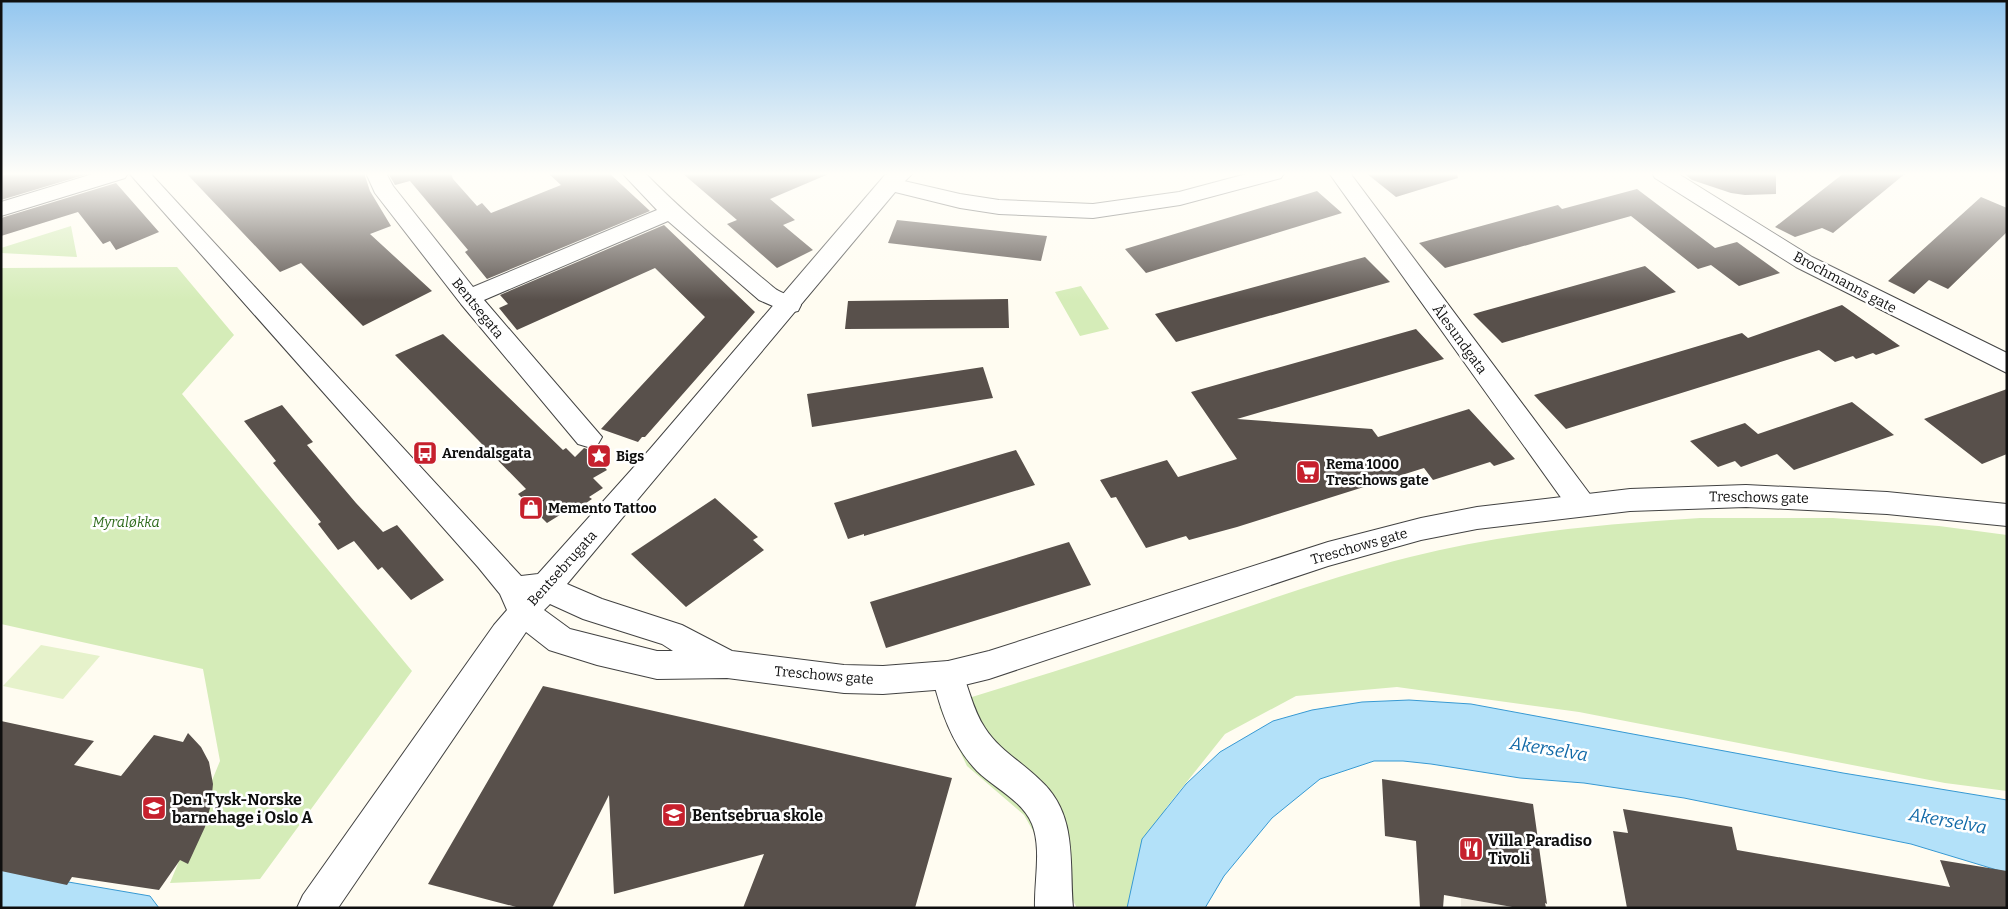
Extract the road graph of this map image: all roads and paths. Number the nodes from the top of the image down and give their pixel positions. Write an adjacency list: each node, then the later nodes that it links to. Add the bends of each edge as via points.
1 (176, 215): 14 (street)
2 (404, 215): 8 (street, Bentsegata)
3 (663, 215): 8 (street)
4 (675, 215): 9 (street, via 767,295)
5 (863, 215): 9 (street, Bentsebrugata)
6 (1370, 215): 12 (street, Ålesundgata)
7 (1730, 215): 10 (street, Brochmanns gate, via 1804,262)
8 (469, 298): 11 (street, Bentsegata)
9 (789, 305): 14 (street, Bentsebrugata, via 586,543)
10 (2007, 364)
11 (588, 437)
12 (1582, 505): 13 (street, Treschows gate, via 1746,496 1887,503); 16 (street, Treschows gate, via 1477,518 1373,541 1033,652)
13 (2007, 515)
14 (526, 595): 15 (street, Treschows gate, via 594,610 671,634); 15 (street, Treschows gate, via 560,640 657,665); 17 (street, Bentsebrugata, via 479,670)
15 (727, 664): 16 (street, Treschows gate, via 844,679 883,680)
16 (948, 674): 18 (street, via 957,710 969,736 990,760 1034,797 1048,820 1052,835)
17 (316, 908)
18 (1054, 908)

